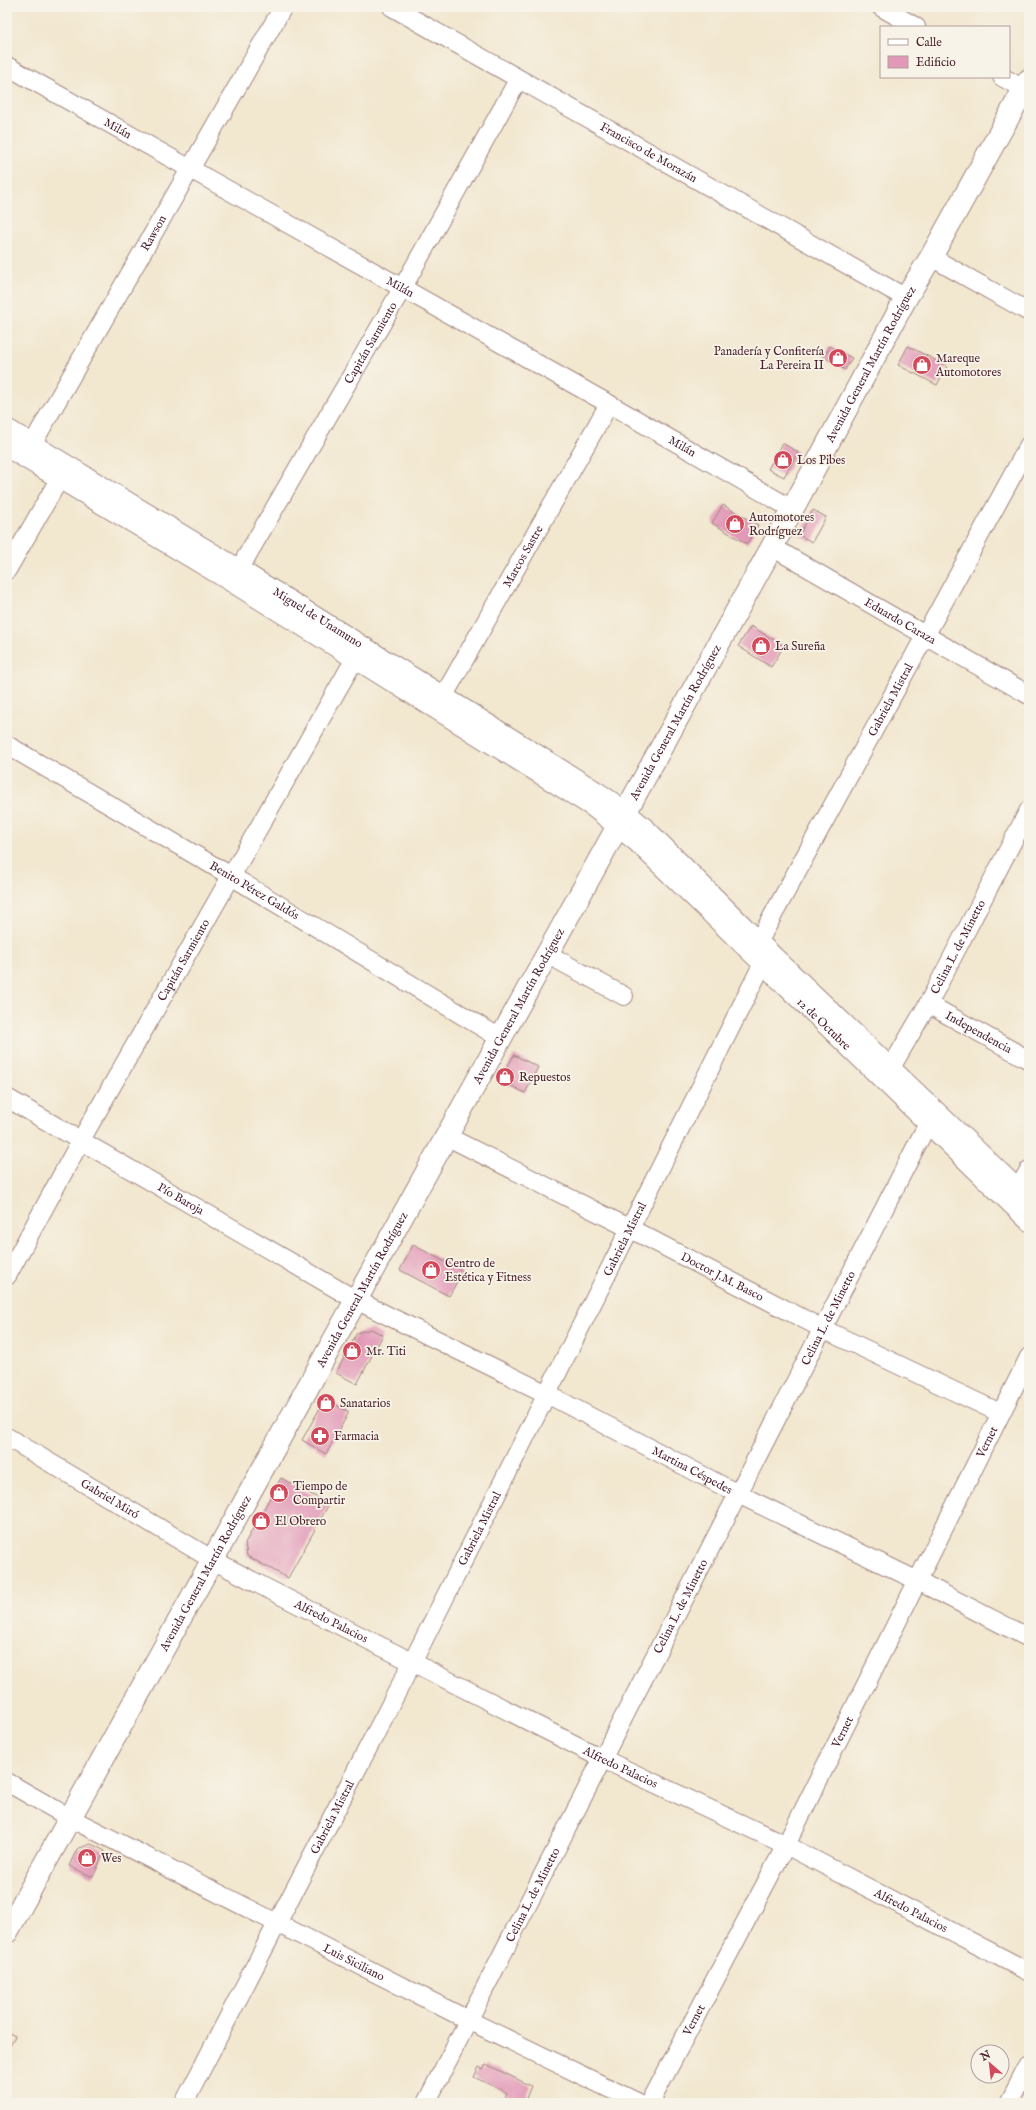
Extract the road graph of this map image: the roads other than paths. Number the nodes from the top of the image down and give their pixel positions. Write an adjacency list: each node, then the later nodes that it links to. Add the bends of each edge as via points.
1 (283, 7): 9 (street, Rawson)
2 (392, 7): 7 (street, Francisco de Morazán)
3 (881, 7): 4 (street)
4 (914, 26)
5 (7, 66): 9 (street, Milán)
6 (1005, 78): 8 (street)
7 (518, 80): 11 (street, Capitán Sarmiento); 12 (street, Francisco de Morazán)
8 (1026, 85): 10 (main road, Avenida General Martín Rodríguez)
9 (190, 168): 11 (street, Milán); 18 (street, Rawson)
10 (931, 257): 12 (main road, Avenida General Martín Rodríguez); 13 (street)
11 (403, 287): 14 (street, Milán); 23 (street, Capitán Sarmiento)
12 (906, 298): 20 (main road, Avenida General Martín Rodríguez)
13 (1029, 312)
14 (609, 404): 20 (street, Milán); 27 (street, Marcos Sastre)
15 (7, 428): 18 (street, Miguel de Unamuno)
16 (1029, 445): 24 (street, Gabriela Mistral)
17 (7, 448): 18 (street, Miguel de Unamuno)
18 (29, 451): 19 (street, Miguel de Unamuno)
19 (63, 472): 22 (street); 23 (street, Miguel de Unamuno)
20 (792, 509): 21 (main road, Avenida General Martín Rodríguez)
21 (772, 547): 24 (street, Eduardo Caraza); 30 (main road, Avenida General Martín Rodríguez)
22 (7, 570)
23 (236, 576): 25 (street, Miguel de Unamuno)
24 (924, 636): 26 (street, Eduardo Caraza); 32 (street, Gabriela Mistral)
25 (358, 652): 27 (street, Miguel de Unamuno); 31 (street, Capitán Sarmiento)
26 (1029, 695)
27 (440, 702): 30 (street, Miguel de Unamuno)
28 (7, 745): 31 (street, Benito Pérez Galdós)
29 (1029, 810): 35 (street, Celina L. de Minetto)
30 (621, 819): 32 (street, 12 de Octubre, via 647,829); 33 (main road, Avenida General Martín Rodríguez)
31 (231, 876): 36 (street, Benito Pérez Galdós); 42 (street, Capitán Sarmiento)
32 (760, 953): 38 (street, 12 de Octubre); 46 (street, Gabriela Mistral)
33 (547, 954): 34 (street); 36 (main road, Avenida General Martín Rodríguez)
34 (624, 996)
35 (928, 1004): 37 (street, Independencia); 38 (street, Celina L. de Minetto)
36 (500, 1038): 41 (main road, Avenida General Martín Rodríguez)
37 (1029, 1060)
38 (885, 1071): 40 (street, 12 de Octubre)
39 (7, 1098): 42 (street, Pío Baroja)
40 (933, 1119): 44 (street, 12 de Octubre); 45 (street, 12 de Octubre); 49 (street, Celina L. de Minetto)
41 (446, 1136): 46 (street, Doctor J.M. Basco); 48 (main road, Avenida General Martín Rodríguez)
42 (81, 1140): 47 (street, Capitán Sarmiento); 48 (street, Pío Baroja)
43 (1029, 1170): 44 (street)
44 (1024, 1194)
45 (1029, 1222)
46 (631, 1229): 49 (street, Doctor J.M. Basco); 51 (street, Gabriela Mistral)
47 (7, 1276)
48 (356, 1300): 51 (street, Martina Céspedes); 55 (main road, Avenida General Martín Rodríguez)
49 (823, 1329): 52 (street, Doctor J.M. Basco); 54 (street, Celina L. de Minetto)
50 (1029, 1358): 52 (street, Vernet)
51 (547, 1394): 54 (street, Martina Céspedes); 58 (street, Gabriela Mistral)
52 (1000, 1413): 56 (street, Vernet)
53 (7, 1437): 55 (street, Gabriel Miró)
54 (738, 1494): 56 (street, Martina Céspedes); 59 (street, Celina L. de Minetto)
55 (213, 1560): 58 (street, Alfredo Palacios); 61 (main road, Avenida General Martín Rodríguez)
56 (916, 1580): 57 (street, Martina Céspedes); 62 (street, Vernet)
57 (1029, 1638)
58 (413, 1661): 59 (street, Alfredo Palacios); 63 (street, Gabriela Mistral)
59 (603, 1759): 62 (street, Alfredo Palacios); 66 (street, Celina L. de Minetto)
60 (7, 1782): 61 (street, Luis Siciliano)
61 (70, 1818): 63 (street, Luis Siciliano); 64 (main road, Avenida General Martín Rodríguez)
62 (786, 1845): 65 (street, Alfredo Palacios); 71 (street, Vernet)
63 (278, 1924): 66 (street, Luis Siciliano); 68 (street, Gabriela Mistral)
64 (7, 1932)
65 (1029, 1972)
66 (468, 2020): 69 (street, Celina L. de Minetto); 70 (street, Luis Siciliano)
67 (1029, 2064): 72 (street)
68 (184, 2103)
69 (426, 2103)
70 (639, 2103)
71 (650, 2103)
72 (1009, 2103)

